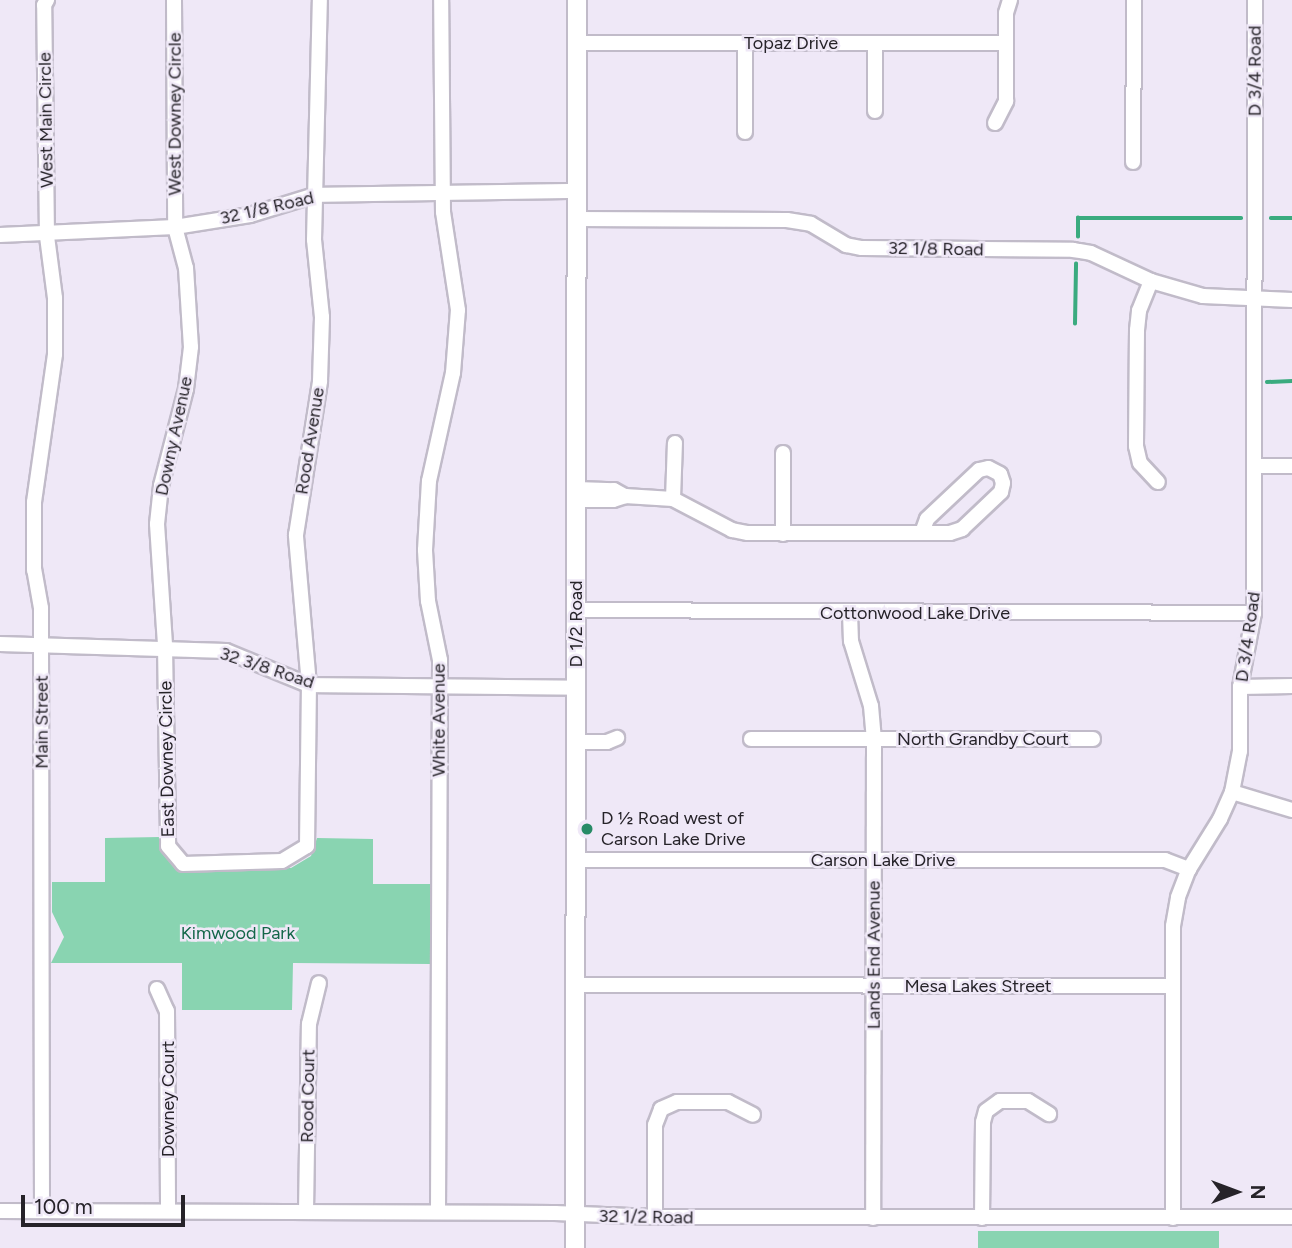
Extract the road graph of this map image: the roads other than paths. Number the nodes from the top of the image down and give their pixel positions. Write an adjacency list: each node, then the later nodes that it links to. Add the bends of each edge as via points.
1 (174, 0): 21 (street, West Downey Circle)
2 (320, 0): 19 (street, Rood Avenue)
3 (441, 0): 18 (street, White Avenue)
4 (577, 0): 9 (main road, D 1/2 Road)
5 (1010, 0): 12 (street)
6 (1134, 0): 16 (street)
7 (1255, 0): 25 (street, D 3/4 Road)
8 (46, 3): 23 (street, West Main Circle)
9 (577, 43): 10 (street, Topaz Drive); 17 (main road, D 1/2 Road)
10 (745, 43): 11 (street, Topaz Drive); 15 (street)
11 (875, 43): 12 (street, Topaz Drive); 13 (street)
12 (1006, 43): 14 (street, via 1006,101)
13 (875, 111)
14 (995, 122)
15 (745, 132)
16 (1133, 162)
17 (577, 191): 18 (street, 32 1/8 Road); 20 (main road, D 1/2 Road)
18 (442, 192): 19 (street, 32 1/8 Road); 44 (street, White Avenue, via 458,310 453,373 426,511 428,601 440,660)
19 (315, 195): 21 (street, 32 1/8 Road, via 250,215); 42 (street, Rood Avenue, via 314,240 322,317 320,381 296,535)
20 (577, 219): 24 (street, 32 1/8 Road, via 787,220 811,224 846,245 862,248 1073,250 1091,253); 32 (main road, D 1/2 Road)
21 (175, 227): 23 (street, 32 1/8 Road); 41 (street, Downy Avenue, via 186,268 191,347 157,524)
22 (0, 235): 23 (street, 32 1/8 Road)
23 (47, 236): 40 (street, Main Street, via 55,298 55,355 34,502)
24 (1150, 281): 25 (street, 32 1/8 Road, via 1203,296); 31 (street, via 1137,330 1136,446 1140,463)
25 (1255, 300): 26 (street, 32 1/8 Road); 29 (street, D 3/4 Road)
26 (1292, 300)
27 (675, 443): 33 (street)
28 (783, 453): 35 (street)
29 (1255, 466): 30 (street); 38 (street, D 3/4 Road)
30 (1292, 466)
31 (1158, 482)
32 (576, 494): 33 (street, via 614,490 625,496); 36 (main road, D 1/2 Road)
33 (673, 499): 35 (street, via 732,530)
34 (922, 533): 34 (street, via 962,529 1001,492 1000,474 979,470 927,519); 35 (street)
35 (783, 534)
36 (576, 610): 37 (street, Cottonwood Lake Drive); 46 (main road, D 1/2 Road)
37 (850, 612): 38 (street, Cottonwood Lake Drive); 49 (street, Lands End Avenue, via 851,641 871,706)
38 (1254, 613): 45 (street, D 3/4 Road)
39 (0, 644): 40 (street, 32 3/8 Road)
40 (41, 644): 41 (street, 32 3/8 Road); 66 (street, Main Street)
41 (164, 646): 42 (street, 32 3/8 Road, via 226,651); 54 (street, East Downey Circle, via 168,846 183,864 282,861)
42 (309, 685): 44 (street, 32 3/8 Road); 54 (street, Rood Avenue)
43 (1292, 686): 45 (street)
44 (439, 687): 46 (street, 32 3/8 Road); 69 (street, White Avenue)
45 (1240, 687): 52 (street, D 3/4 Road, via 1240,751)
46 (575, 688): 51 (main road, D 1/2 Road)
47 (617, 738): 51 (street)
48 (751, 739): 49 (street, North Grandby Court)
49 (874, 739): 50 (street, North Grandby Court); 56 (street, Lands End Avenue)
50 (1093, 739)
51 (575, 742): 55 (main road, D 1/2 Road)
52 (1232, 792): 53 (street); 57 (street, D 3/4 Road)
53 (1292, 810)
54 (307, 846)
55 (575, 860): 56 (street, Carson Lake Drive); 59 (main road, D 1/2 Road)
56 (874, 860): 57 (street, Carson Lake Drive, via 1165,860); 60 (street, Lands End Avenue)
57 (1189, 869): 61 (street, D 3/4 Road, via 1175,911)
58 (319, 983): 68 (street, Rood Court, via 309,1024)
59 (574, 985): 60 (street, Mesa Lakes Street); 70 (main road, D 1/2 Road)
60 (874, 985): 61 (street, Mesa Lakes Street); 73 (street, Lands End Avenue)
61 (1172, 986): 75 (street, D 3/4 Road)
62 (157, 989): 67 (street, Downey Court, via 167,1011)
63 (1049, 1114): 74 (street, via 1028,1101 1000,1101 986,1111)
64 (753, 1115): 72 (street, via 728,1102 677,1102 662,1109 655,1125)
65 (0, 1211): 66 (street, 32 1/2 Road)
66 (42, 1211): 67 (street, 32 1/2 Road)
67 (168, 1211): 68 (street, 32 1/2 Road)
68 (306, 1211): 69 (street, 32 1/2 Road)
69 (438, 1212): 70 (street, 32 1/2 Road)
70 (575, 1215): 72 (street, 32 1/2 Road); 76 (main road, D 1/2 Road)
71 (1292, 1216): 75 (street, 32 1/2 Road)
72 (655, 1217): 73 (street, 32 1/2 Road)
73 (873, 1218): 74 (street, 32 1/2 Road)
74 (982, 1218): 75 (street, 32 1/2 Road)
75 (1173, 1218)
76 (575, 1248)

